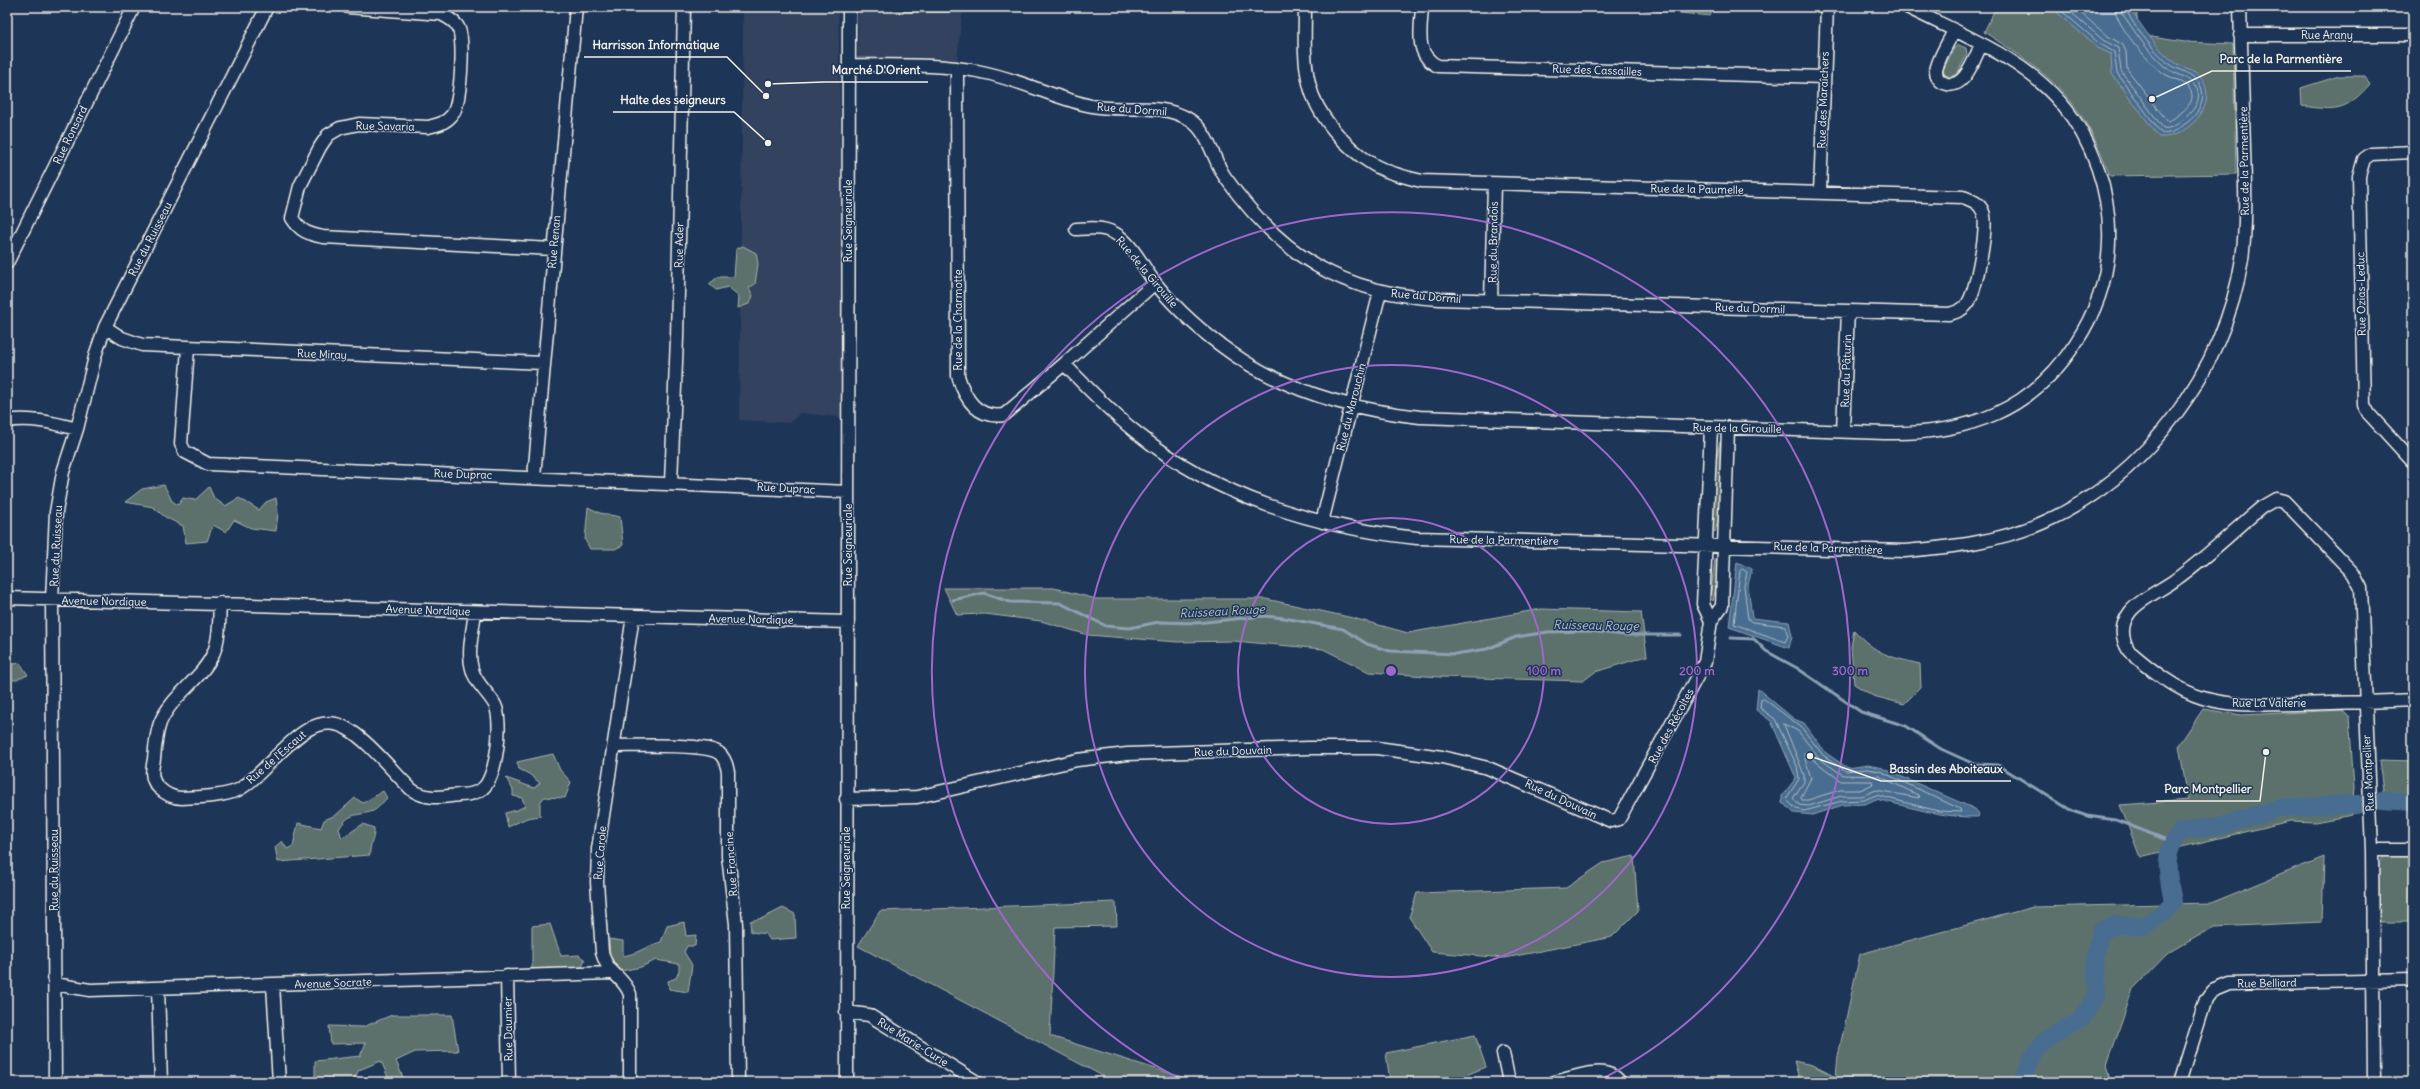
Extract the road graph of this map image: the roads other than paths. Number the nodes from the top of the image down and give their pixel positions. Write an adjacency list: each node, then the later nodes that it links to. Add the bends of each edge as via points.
1 (134, 7): 24 (street, Rue Ronsard)
2 (267, 7): 29 (street, Rue du Ruisseau)
3 (348, 7): 23 (street, Rue Savaria, via 442,14 450,19 458,27 462,44 457,104 453,114 438,125 428,127 359,124 340,128 328,136 300,186 292,218 298,228 322,237)
4 (576, 7): 23 (street, Rue Renan)
5 (684, 7): 41 (street, Rue Ader, via 677,338)
6 (849, 7): 16 (street, Rue Seigneuriale)
7 (1306, 7): 20 (street, Rue de la Paumelle, via 1305,58 1309,85 1321,113 1357,153 1375,166 1399,176 1421,181)
8 (1422, 7): 18 (street, Rue des Cassailles, via 1421,46 1424,56 1438,66)
9 (1827, 7): 18 (street, Rue des Maraîchers)
10 (1907, 7): 12 (street, Rue de la Girouille)
11 (2240, 7): 13 (street, Rue de la Parmentière)
12 (1954, 31): 15 (street, Rue de la Girouille); 15 (street, via 1937,65 1936,73 1940,81 1947,85 1956,84 1964,78)
13 (2240, 35): 14 (street, Rue Arany); 46 (street, Rue de la Parmentière, via 2246,200 2242,256 2235,295 2218,342 2189,396 2158,435 2120,474 2078,503 2042,523 1997,538 1950,548 1905,551)
14 (2413, 35)
15 (1981, 45): 38 (street, Rue de la Girouille, via 2008,59 2039,81 2062,104 2093,154 2108,210 2109,242 2101,286 2078,341 2052,374 2025,397 1996,414 1959,428 1922,434)
16 (849, 65): 17 (street, Rue du Dormil); 42 (street, Rue Seigneuriale)
17 (957, 68): 26 (street, Rue du Dormil, via 1029,84 1088,106 1155,108 1177,112 1192,121 1203,134 1222,173 1246,208 1269,231 1317,266 1347,281); 32 (street, Rue de la Charmotte, via 958,376 963,393 970,404 981,412 994,416 1004,415)
18 (1824, 77): 21 (street, Rue des Maraîchers)
19 (2413, 152): 39 (street, Rue Ozias-Leduc, via 2371,154 2364,158 2359,176 2364,405 2369,414)
20 (1494, 184): 21 (street, Rue de la Paumelle); 27 (street, Rue du Brandois)
21 (1820, 192): 28 (street, Rue de la Paumelle, via 1964,197 1975,202 1983,212 1981,254 1975,285 1968,303 1960,311 1950,314)
22 (1076, 229): 25 (street, Rue de la Girouille, via 1097,227 1120,237)
23 (553, 249): 31 (street, Rue Renan)
24 (7, 262)
25 (1155, 283): 32 (street, Rue de la Charmotte); 33 (street, Rue de la Girouille, via 1186,316 1233,354 1290,385)
26 (1380, 292): 27 (street, Rue du Dormil, via 1407,297); 33 (street, Rue du Marouchin)
27 (1491, 301): 28 (street, Rue du Dormil)
28 (1848, 311): 38 (street, Rue du Pâturin)
29 (105, 327): 30 (street, Rue Miray, via 122,338 142,345); 37 (street, Rue du Ruisseau, via 96,352)
30 (188, 348): 31 (street, Rue Miray); 40 (street, Rue Duprac, via 181,444 185,452 208,464)
31 (543, 363): 40 (street, Rue Renan)
32 (1064, 364): 44 (street, Rue de la Parmentière, via 1137,434 1186,467 1224,489 1259,504)
33 (1351, 406): 35 (street, Rue de la Girouille, via 1379,413 1420,417); 44 (street, Rue du Marouchin)
34 (7, 421): 37 (street, via 45,421)
35 (1711, 428): 36 (street, Rue de la Girouille); 45 (street)
36 (1728, 428): 38 (street, Rue de la Girouille); 46 (street, Rue des Récoltes)
37 (77, 429): 48 (street, Rue du Ruisseau, via 63,472 56,512)
38 (1843, 430)
39 (2413, 462)
40 (534, 477): 41 (street, Rue Duprac)
41 (671, 482): 42 (street, Rue Duprac)
42 (848, 492): 53 (street, Rue Seigneuriale)
43 (2276, 499): 55 (street, Rue Montpellier, via 2284,501 2353,573 2361,588); 55 (street, Rue La Valterie, via 2265,504 2176,580 2130,611 2122,632 2123,642 2145,665 2180,688 2202,698 2225,704)
44 (1322, 522): 45 (street, Rue de la Parmentière, via 1366,532 1417,538)
45 (1706, 545): 46 (street, Rue de la Parmentière); 52 (street, via 1703,604)
46 (1725, 546): 52 (street, Rue des Récoltes, via 1722,606)
47 (7, 598): 48 (street, Avenue Nordique)
48 (52, 600): 49 (street, Avenue Nordique); 65 (street, Rue du Ruisseau)
49 (220, 603): 50 (street, Avenue Nordique); 50 (street, Rue de l'Escaut, via 214,653 208,664 166,713 157,734 153,779 161,790 179,798 223,794 237,790 249,783 304,732 316,725 330,723 346,727 356,735 421,796 432,798 472,794 483,789 495,764 498,719 495,706 476,680 472,669 470,656)
50 (475, 612): 51 (street, Avenue Nordique)
51 (633, 616): 53 (street, Avenue Nordique); 56 (street, Rue Carole)
52 (1711, 621): 58 (street, Rue des Récoltes, via 1705,662 1619,819)
53 (848, 622): 57 (street, Rue Seigneuriale)
54 (2413, 700): 55 (street, Rue La Valterie)
55 (2364, 702): 59 (street, Rue Montpellier)
56 (615, 746): 61 (street, Rue Carole, via 598,850 597,882 602,952); 75 (street, Rue Francine, via 699,748 720,754 726,762 728,856 736,924)
57 (846, 799): 58 (street, Rue du Douvain, via 917,797 1077,760 1127,754 1377,748 1442,757 1488,768); 68 (street, Rue Seigneuriale)
58 (1611, 822)
59 (2372, 850): 60 (street); 64 (street, Rue Montpellier)
60 (2413, 850)
61 (611, 973): 62 (street, Avenue Socrate); 74 (street, Rue Carole, via 626,984 630,994)
62 (507, 976): 66 (street, Avenue Socrate); 73 (street, Rue Daumier)
63 (2413, 980): 64 (street, Rue Belliard)
64 (2373, 981): 81 (street, Rue Belliard, via 2229,984 2212,991 2201,1011); 82 (street, Rue Montpellier)
65 (55, 984): 67 (street, Avenue Socrate, via 90,990); 70 (street, Rue du Ruisseau)
66 (273, 985): 67 (street, Avenue Socrate); 72 (street)
67 (158, 988): 71 (street)
68 (846, 1012): 76 (street, Rue Seigneuriale); 77 (street, Rue Marie-Curie, via 869,1015)
69 (1503, 1053): 78 (street)
70 (55, 1082)
71 (161, 1082)
72 (280, 1082)
73 (509, 1082)
74 (630, 1082)
75 (738, 1082)
76 (846, 1082)
77 (975, 1082)
78 (1509, 1082)
79 (1554, 1082): 80 (street, via 1596,1072 1609,1073)
80 (1620, 1082)
81 (2180, 1082)
82 (2374, 1082)

